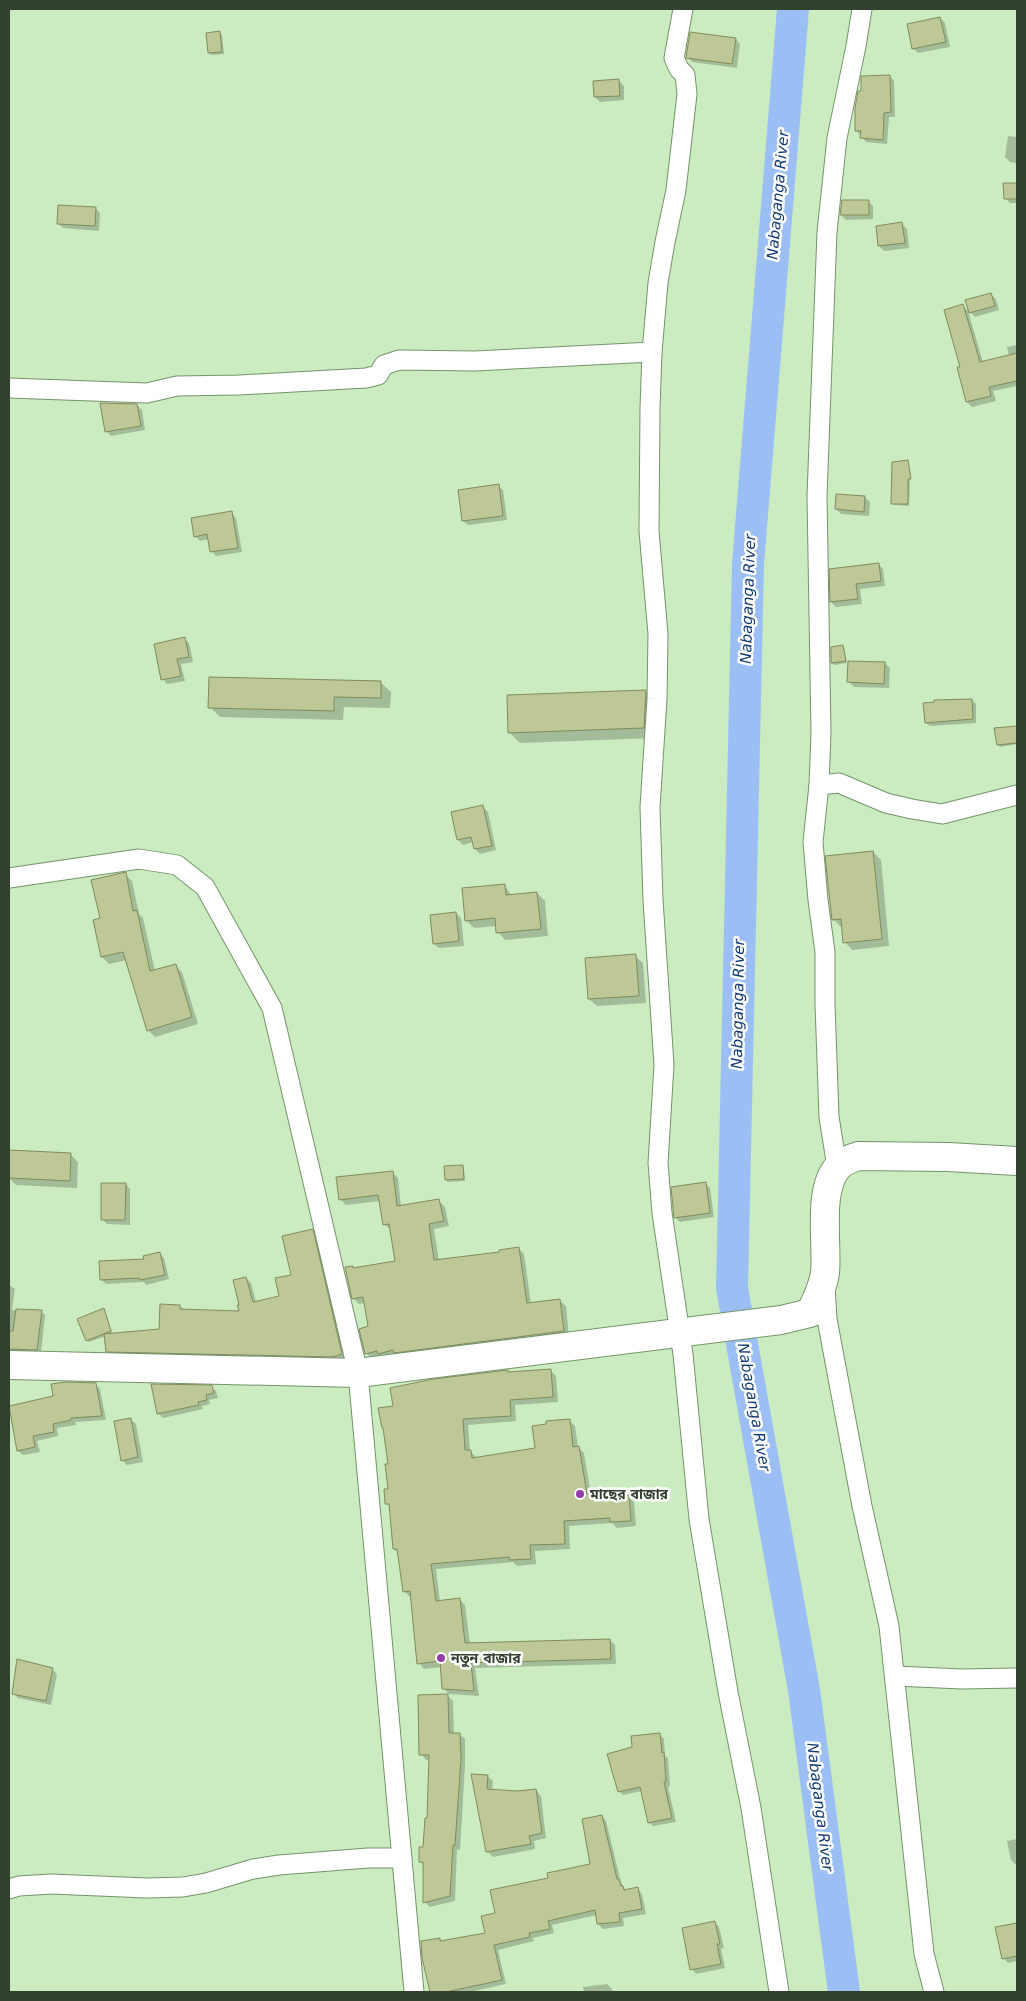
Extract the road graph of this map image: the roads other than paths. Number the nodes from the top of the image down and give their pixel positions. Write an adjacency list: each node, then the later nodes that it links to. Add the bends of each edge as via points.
1 (683, 9): 3 (street, via 674,58 686,75 687,94 676,190 658,283)
2 (862, 9): 5 (street, via 837,138 827,232 817,496 821,687)
3 (652, 352): 4 (street, via 475,361 399,360 384,365 378,375 366,378 177,386 148,393); 11 (street, via 649,531 658,634 650,807 664,1065 658,1164 662,1213)
4 (9, 388)
5 (819, 785): 6 (street, via 839,783 886,803 942,814); 9 (street, via 813,842 825,952 829,1117)
6 (1017, 795)
7 (9, 878): 13 (street, via 139,859 177,865 205,887 272,1008)
8 (1017, 1161): 9 (main road, via 858,1156)
9 (838, 1167): 10 (main road, via 829,1182 826,1201)
10 (825, 1274): 11 (main road, via 810,1313 781,1320); 14 (street, via 827,1320 862,1506 889,1626)
11 (691, 1330): 13 (main road); 19 (street, via 698,1519 751,1808)
12 (9, 1365): 13 (main road)
13 (358, 1373): 16 (street)
14 (895, 1676): 15 (street, via 962,1680); 20 (street, via 924,1954)
15 (1017, 1678)
16 (402, 1858): 17 (street, via 279,1865 183,1887 51,1884); 18 (street)
17 (9, 1889)
18 (414, 1992)
19 (779, 1992)
20 (934, 1992)

